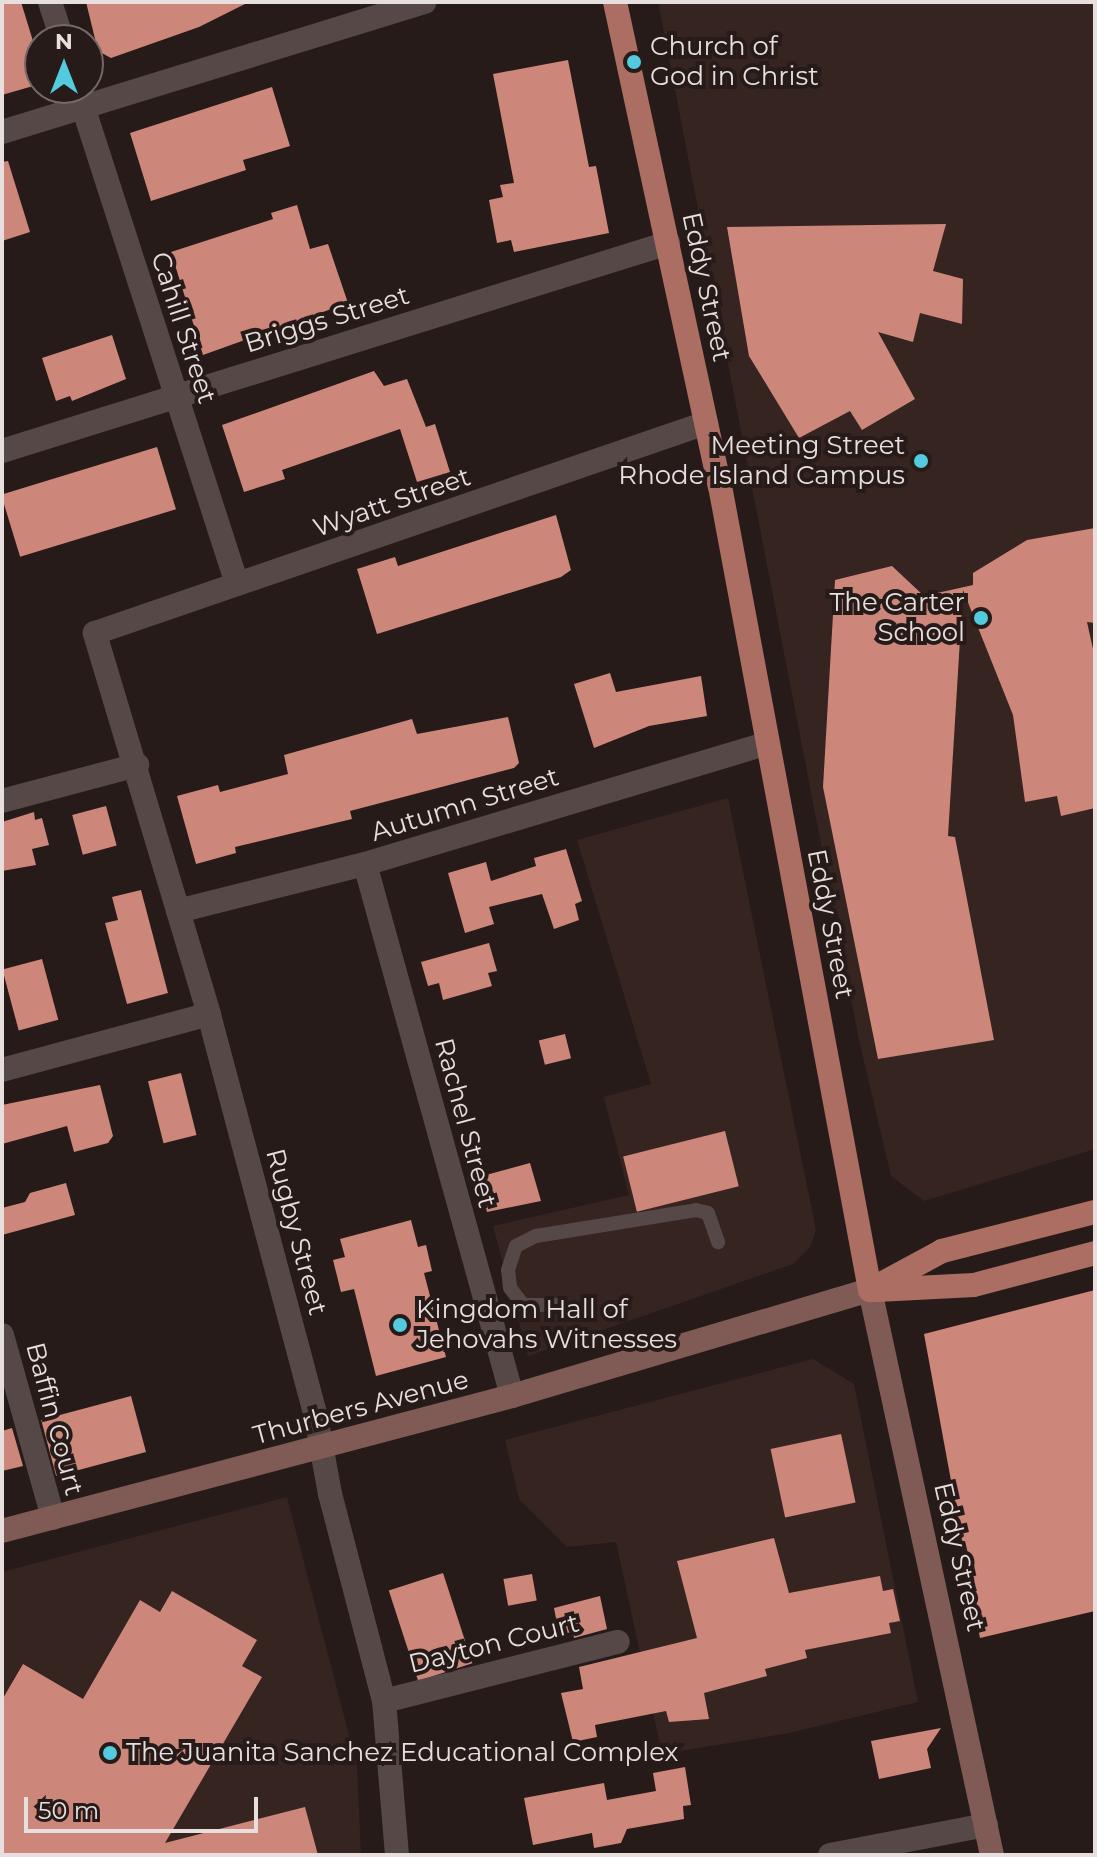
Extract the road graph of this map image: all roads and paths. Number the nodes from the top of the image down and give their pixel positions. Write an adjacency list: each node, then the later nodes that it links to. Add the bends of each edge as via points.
1 (50, 2): 4 (street)
2 (424, 2): 5 (street)
3 (615, 2): 9 (main road, Eddy Street)
4 (57, 24)
5 (104, 91)
6 (66, 104): 8 (street)
7 (82, 104): 10 (street, Cahill Street)
8 (2, 132)
9 (668, 243): 10 (street, Briggs Street); 11 (main road, Eddy Street)
10 (175, 397): 12 (street, Briggs Street); 13 (street, Cahill Street)
11 (706, 423): 13 (street, Wyatt Street); 15 (main road, Eddy Street)
12 (2, 451)
13 (237, 584): 14 (street, Wyatt Street)
14 (95, 633): 16 (street, Rugby Street)
15 (765, 744): 18 (street, Autumn Street); 25 (main road, Eddy Street)
16 (137, 765): 17 (street); 19 (street, Rugby Street)
17 (2, 801)
18 (365, 864): 19 (street, Autumn Street); 28 (street, Rachel Street)
19 (178, 911): 20 (street, Rugby Street)
20 (209, 1014): 21 (street); 29 (street, Rugby Street)
21 (2, 1070)
22 (1095, 1212): 25 (main road, Thurbers Avenue, via 942,1251)
23 (718, 1242): 26 (lane, via 708,1213 696,1210 536,1236 516,1246 508,1270 516,1297 537,1309)
24 (1095, 1253): 25 (main road, Thurbers Avenue, via 974,1285)
25 (870, 1290): 28 (main road, Thurbers Avenue); 34 (main road, Eddy Street)
26 (558, 1305)
27 (2, 1335): 30 (street, Baffin Court)
28 (512, 1396): 29 (main road, Thurbers Avenue)
29 (322, 1447): 30 (main road, Thurbers Avenue); 33 (street, Rugby Street)
30 (53, 1518): 31 (main road, Thurbers Avenue)
31 (2, 1531)
32 (618, 1642): 33 (street, Dayton Court)
33 (384, 1701): 35 (street, Rugby Street)
34 (986, 1825): 36 (street); 37 (main road, Eddy Street)
35 (397, 1855)
36 (830, 1855)
37 (992, 1855)

